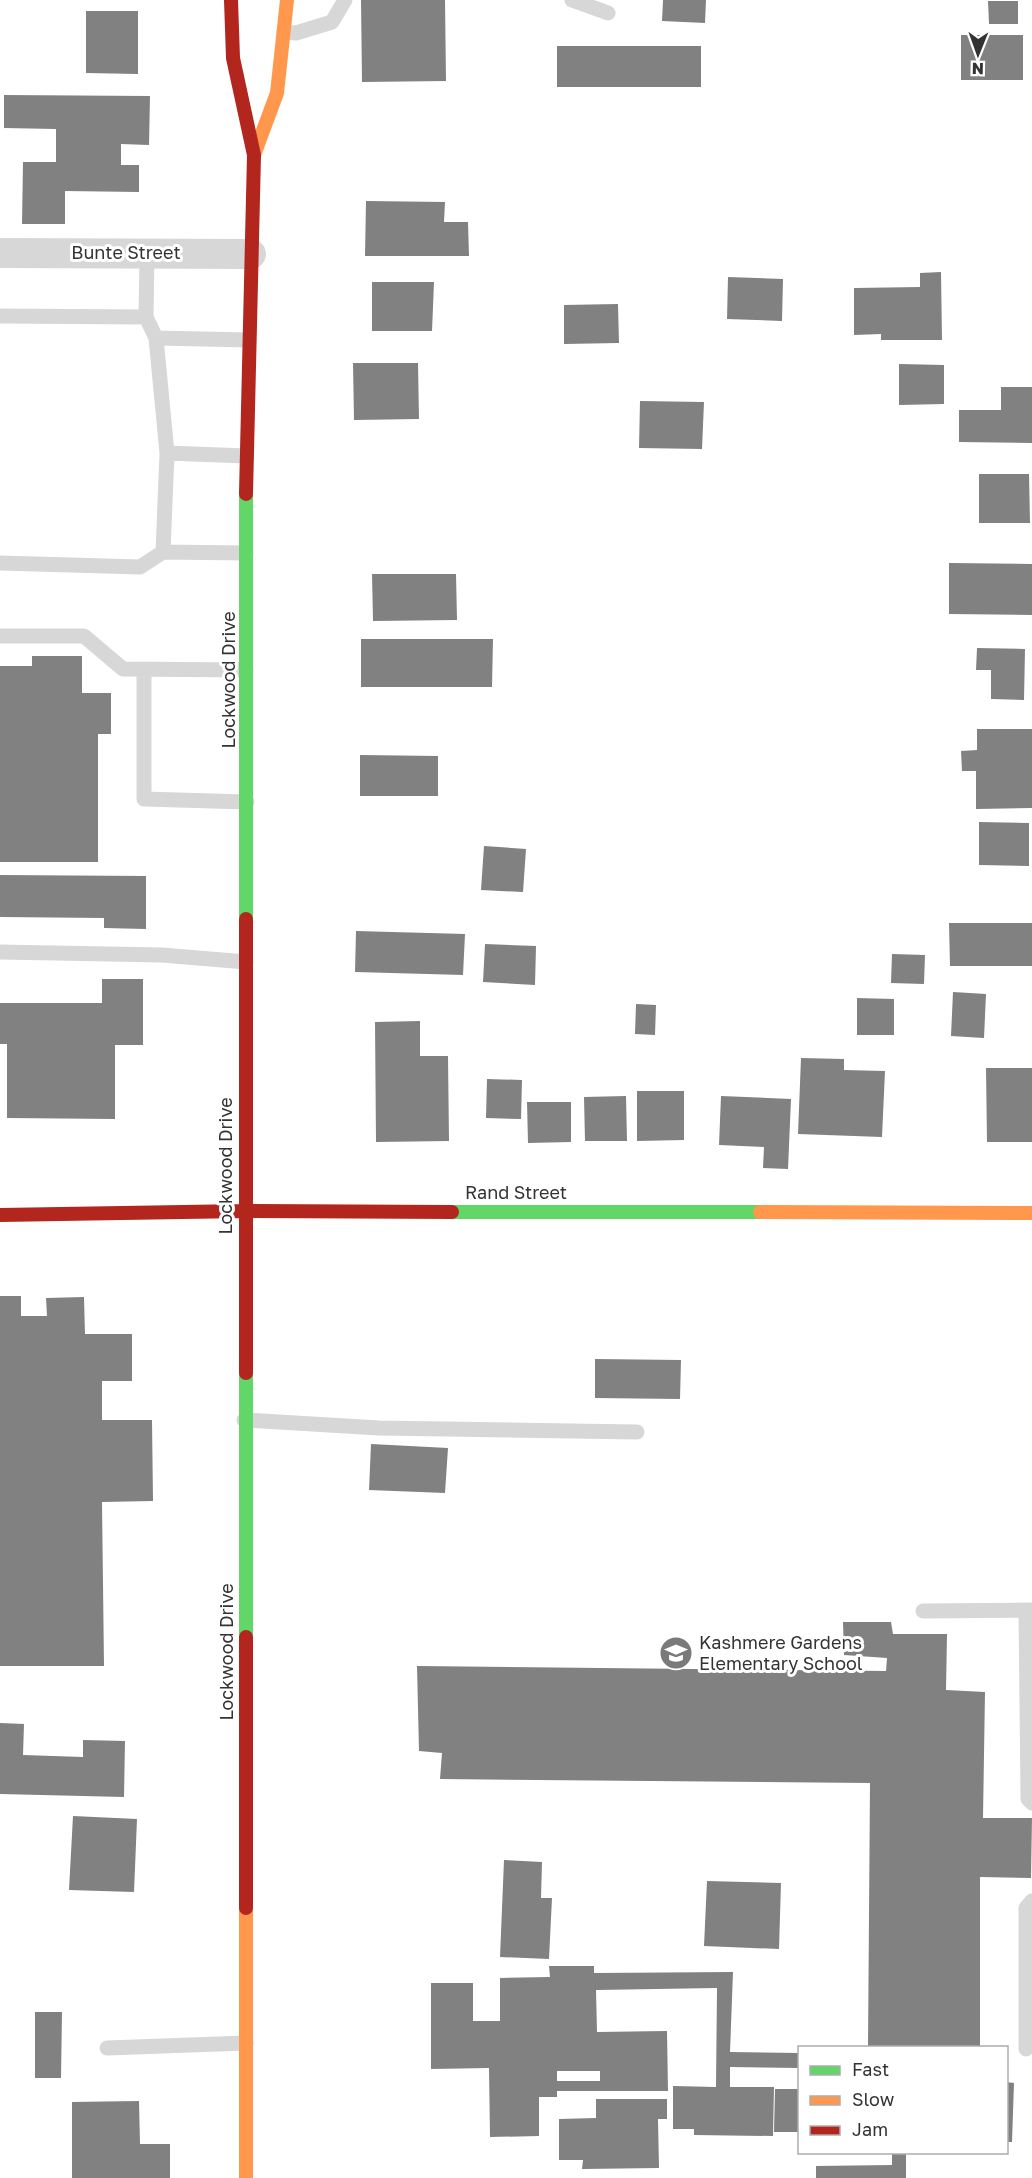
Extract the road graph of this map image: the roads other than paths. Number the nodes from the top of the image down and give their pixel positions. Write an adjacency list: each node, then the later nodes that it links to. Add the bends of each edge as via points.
1 (231, 0): 7 (main road, Lockwood Drive, via 233,58)
2 (287, 0): 6 (main road, Lockwood Drive)
3 (345, 0): 6 (lane, via 332,22 296,33)
4 (572, 0): 5 (lane)
5 (608, 12)
6 (284, 32): 7 (main road, Lockwood Drive, via 277,93)
7 (254, 155): 10 (main road, Lockwood Drive)
8 (0, 253): 9 (street, Bunte Street)
9 (147, 254): 10 (street, Bunte Street); 12 (lane)
10 (251, 254): 14 (main road, Lockwood Drive)
11 (0, 316): 12 (lane)
12 (146, 317): 13 (lane)
13 (156, 338): 14 (lane); 15 (lane)
14 (249, 340): 16 (main road, Lockwood Drive)
15 (167, 453): 16 (lane); 17 (lane)
16 (246, 456): 18 (main road, Lockwood Drive)
17 (163, 552): 18 (lane); 19 (lane, via 140,567)
18 (246, 553): 22 (main road, Lockwood Drive)
19 (0, 563)
20 (0, 636): 21 (lane, via 84,636 123,669)
21 (144, 669): 22 (lane); 23 (lane, via 144,800)
22 (246, 670): 23 (main road, Lockwood Drive)
23 (247, 802): 25 (main road, Lockwood Drive)
24 (0, 952): 25 (lane, via 162,955)
25 (246, 962): 26 (main road, Lockwood Drive)
26 (244, 1211): 27 (main road, Rand Street); 28 (main road, Rand Street); 29 (main road, Lockwood Drive)
27 (1032, 1213)
28 (0, 1215)
29 (244, 1420): 30 (lane, via 380,1428); 36 (main road, Lockwood Drive)
30 (637, 1432)
31 (1029, 1610): 32 (lane); 33 (lane, via 1028,1799)
32 (923, 1611)
33 (1032, 1803)
34 (1032, 1901): 35 (lane, via 1026,1908)
35 (1029, 1978): 38 (lane)
36 (246, 2043): 37 (lane); 39 (main road, Lockwood Drive)
37 (106, 2048)
38 (1026, 2049)
39 (246, 2178)

